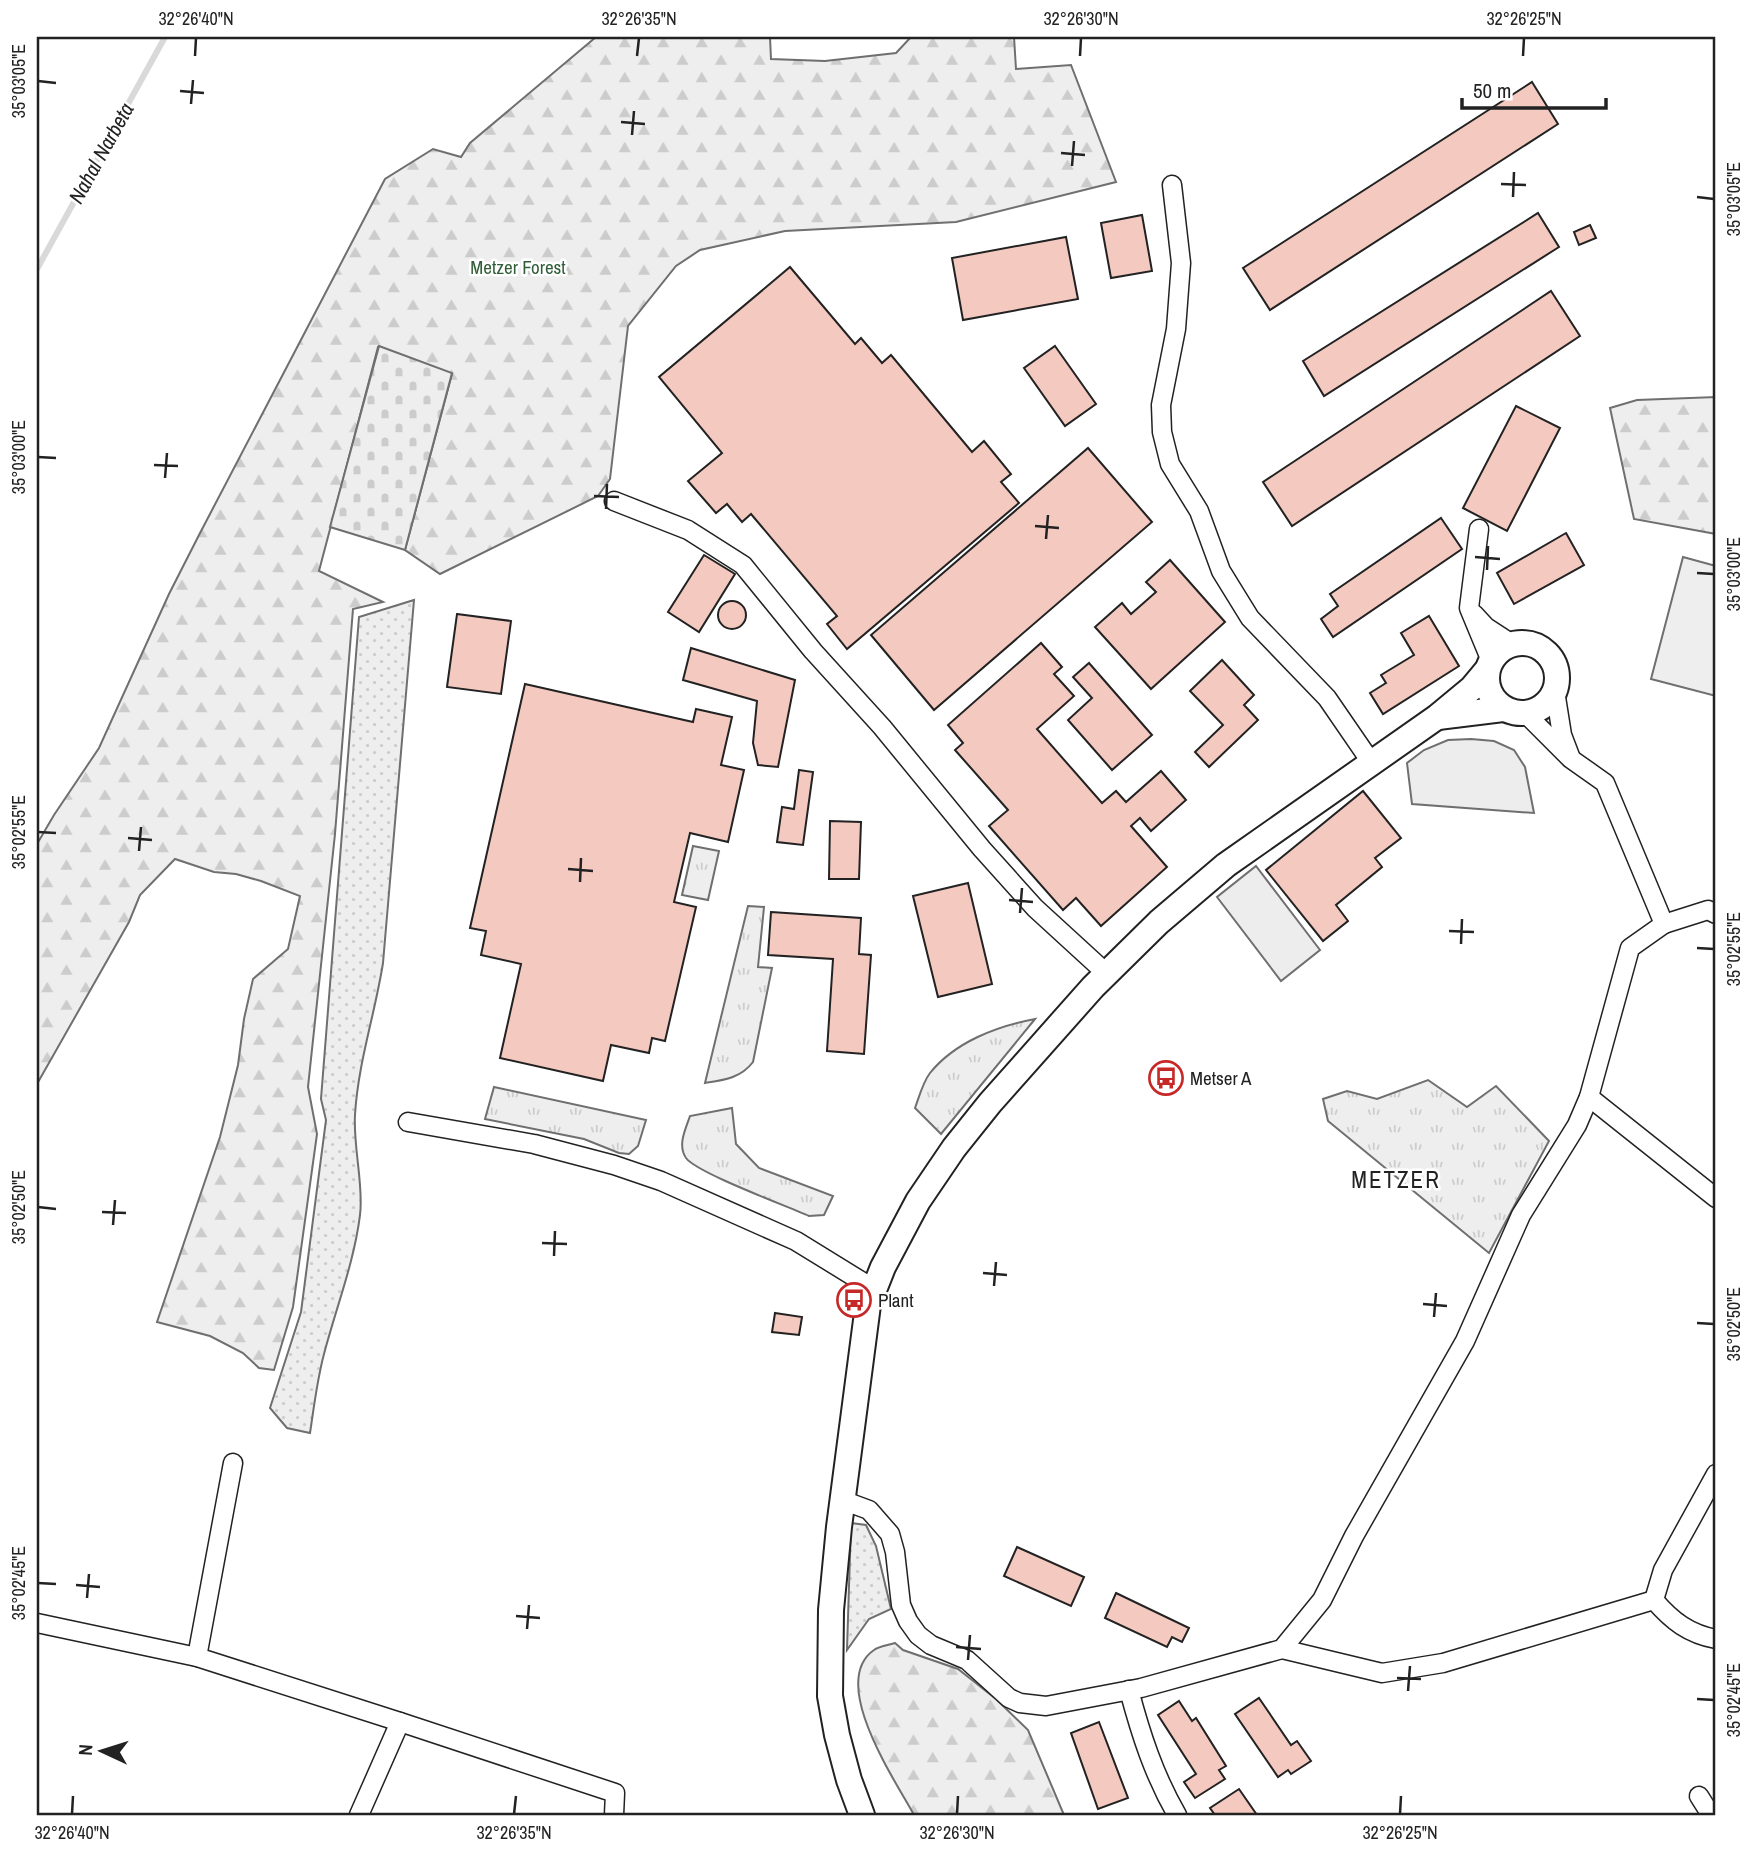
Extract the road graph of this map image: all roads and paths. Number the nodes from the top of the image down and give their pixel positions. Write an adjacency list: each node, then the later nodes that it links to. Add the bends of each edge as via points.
1 (1172, 186): 11 (street, via 1181,263 1176,329 1161,405 1170,464 1199,511 1221,571 1250,618 1326,698)
2 (614, 502): 14 (street, via 688,530 743,565 982,849 1035,908)
3 (1479, 529): 4 (street)
4 (1469, 608): 5 (street); 6 (street)
5 (1512, 644): 6 (street, via 1496,654); 7 (street, via 1532,644 1547,653 1556,669)
6 (1489, 666): 8 (street, via 1489,692); 9 (street, via 1472,688)
7 (1555, 691): 8 (street, via 1544,706); 10 (street)
8 (1515, 711): 9 (street); 10 (street)
9 (1437, 717): 11 (street)
10 (1571, 759): 13 (street, via 1605,783)
11 (1371, 762): 14 (street, via 1226,865)
12 (1716, 914): 13 (street, via 1708,910)
13 (1664, 924): 15 (street, via 1630,948)
14 (1106, 973): 18 (street, via 954,1148 918,1200)
15 (1589, 1097): 17 (street); 25 (street, via 1577,1125 1521,1215 1465,1341 1322,1600)
16 (408, 1122): 18 (street, via 534,1144 662,1181 796,1241)
17 (1716, 1198)
18 (874, 1289): 21 (street, via 864,1325)
19 (233, 1463): 26 (street)
20 (1716, 1474): 22 (street, via 1663,1570)
21 (842, 1500): 27 (street, via 869,1510 890,1534 901,1605 918,1635 967,1660 1009,1698 1046,1706); 32 (street, via 831,1610 830,1696 836,1735)
22 (1654, 1600): 24 (street, via 1685,1629); 25 (street, via 1443,1663 1382,1673)
23 (37, 1623): 26 (street)
24 (1716, 1639)
25 (1282, 1649): 27 (street)
26 (197, 1657): 28 (street)
27 (1129, 1690): 33 (street, via 1148,1757)
28 (400, 1722): 30 (street); 31 (street, via 615,1793)
29 (1699, 1796): 34 (street)
30 (359, 1815)
31 (614, 1815)
32 (862, 1815)
33 (1177, 1815)
34 (1711, 1815)

